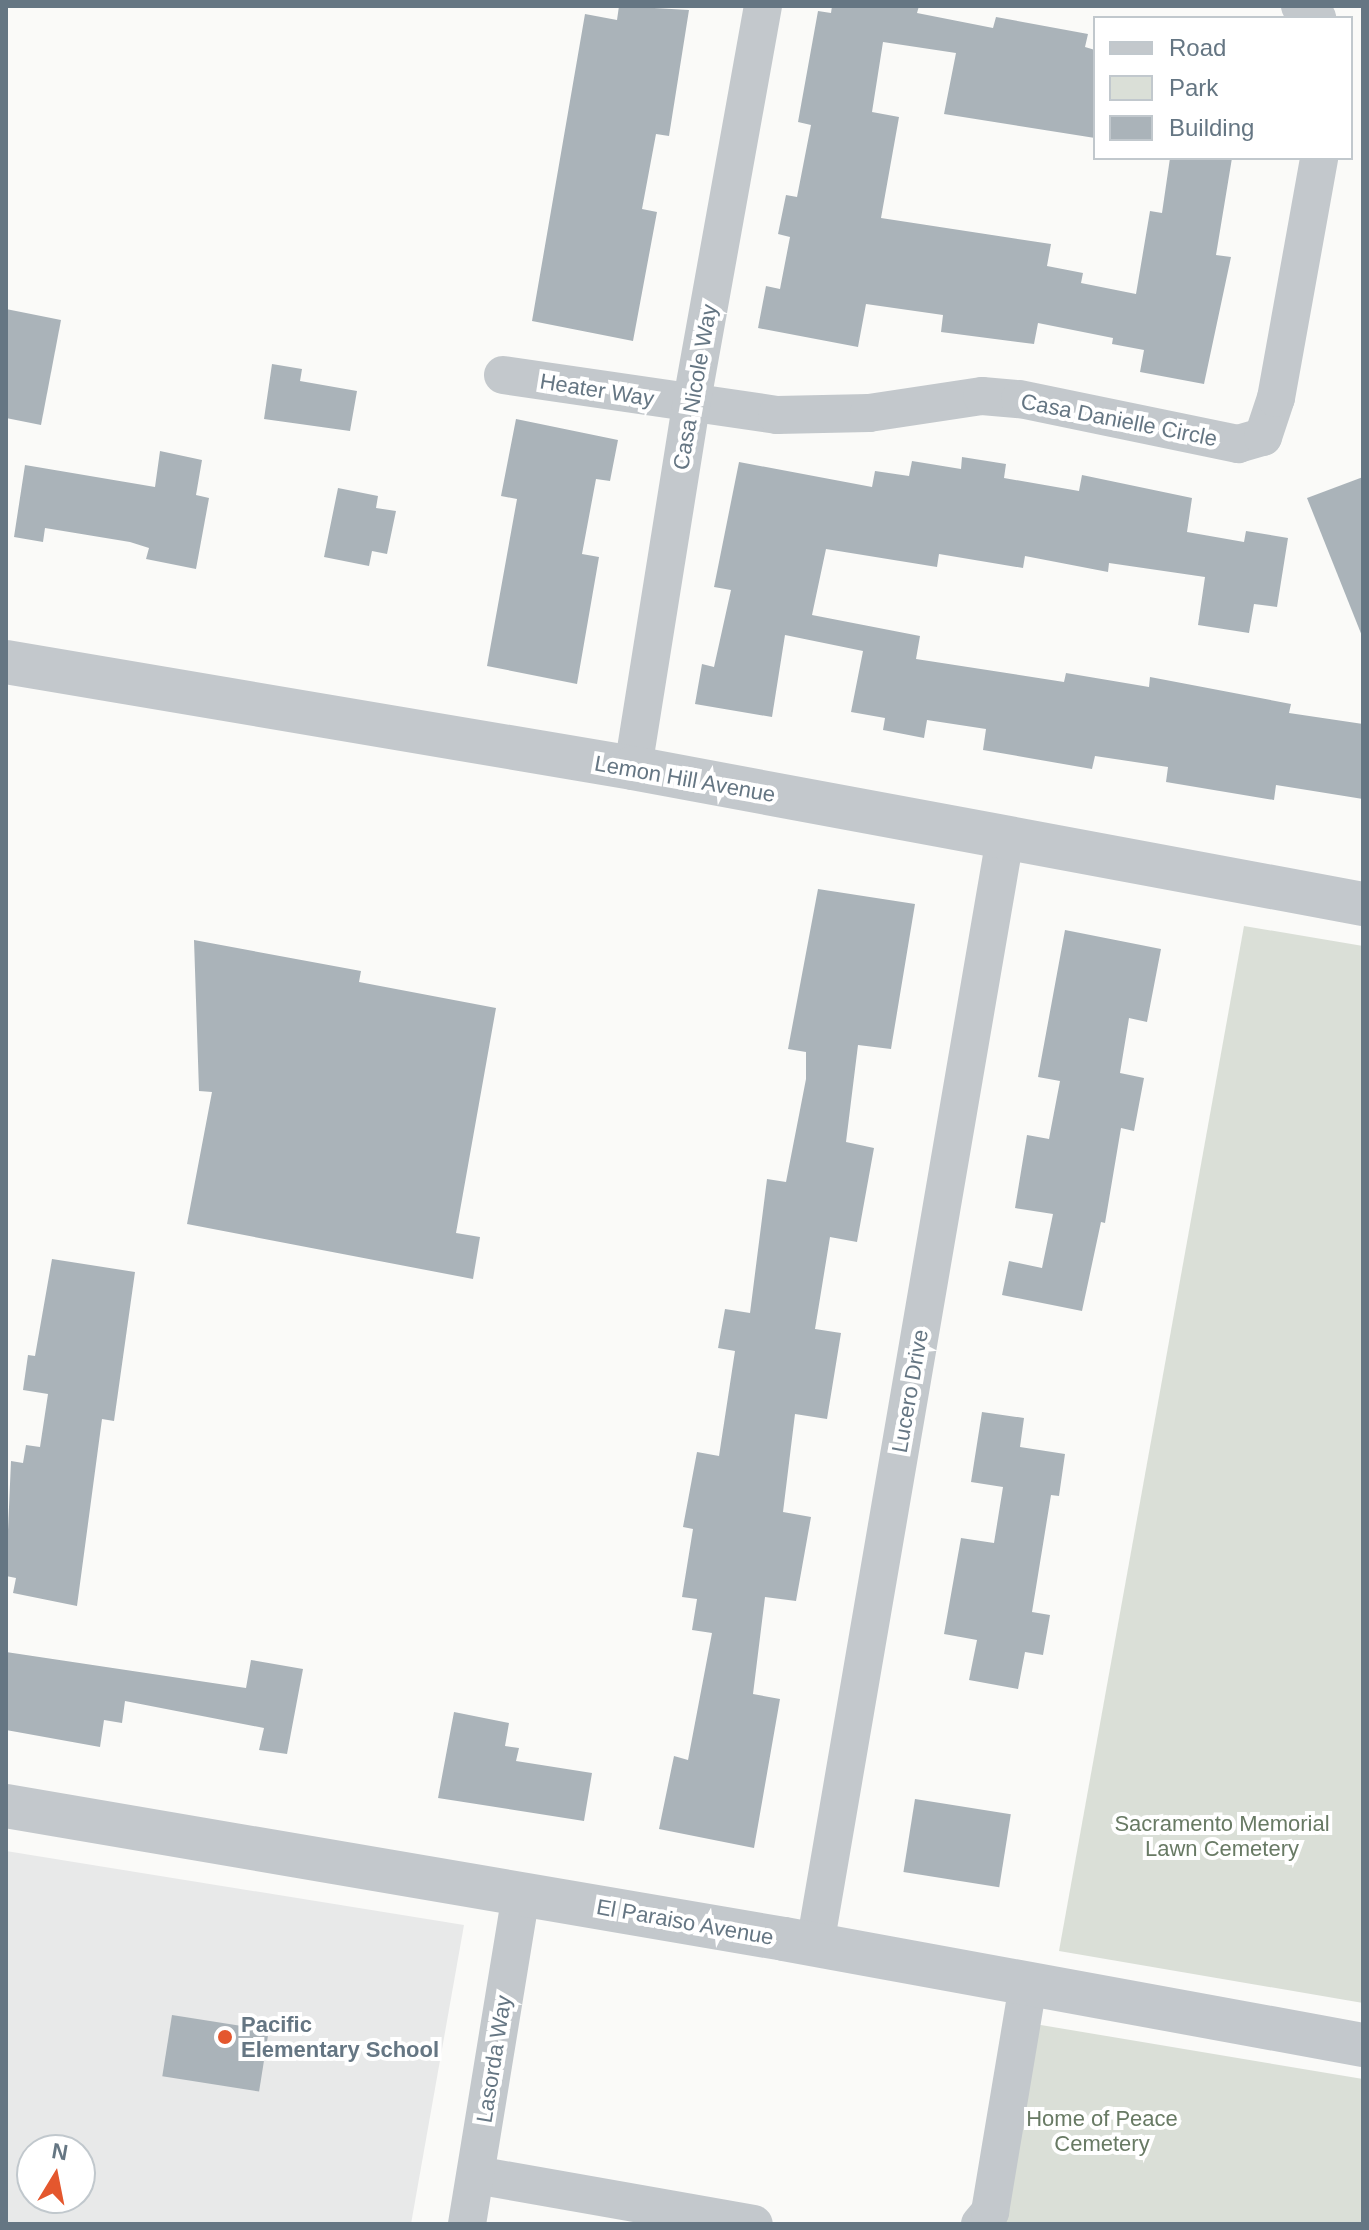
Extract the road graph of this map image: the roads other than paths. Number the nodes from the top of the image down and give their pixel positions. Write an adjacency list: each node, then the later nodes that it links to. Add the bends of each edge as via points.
1 (763, 6): 4 (street, Casa Nicole Way)
2 (1319, 160): 4 (street, Casa Danielle Circle, via 1276,398 1263,437 1238,444 982,396 869,413 777,415)
3 (503, 375): 4 (street, Heater Way)
4 (691, 406): 6 (street, Casa Nicole Way)
5 (6, 662): 6 (street, Lemon Hill Avenue)
6 (633, 768): 7 (street, Lemon Hill Avenue)
7 (1005, 838): 8 (street, Lemon Hill Avenue); 11 (street, Lucero Drive)
8 (1363, 904)
9 (6, 1806): 10 (street, El Paraiso Avenue)
10 (521, 1894): 11 (street, El Paraiso Avenue); 14 (street, Lasorda Way)
11 (815, 1945): 12 (street, El Paraiso Avenue)
12 (1028, 1984): 13 (street, El Paraiso Avenue); 17 (street, via 990,2212)
13 (1363, 2045)
14 (476, 2175): 15 (street, Lasorda Way); 16 (street)
15 (467, 2224)
16 (754, 2224)
17 (980, 2224)

